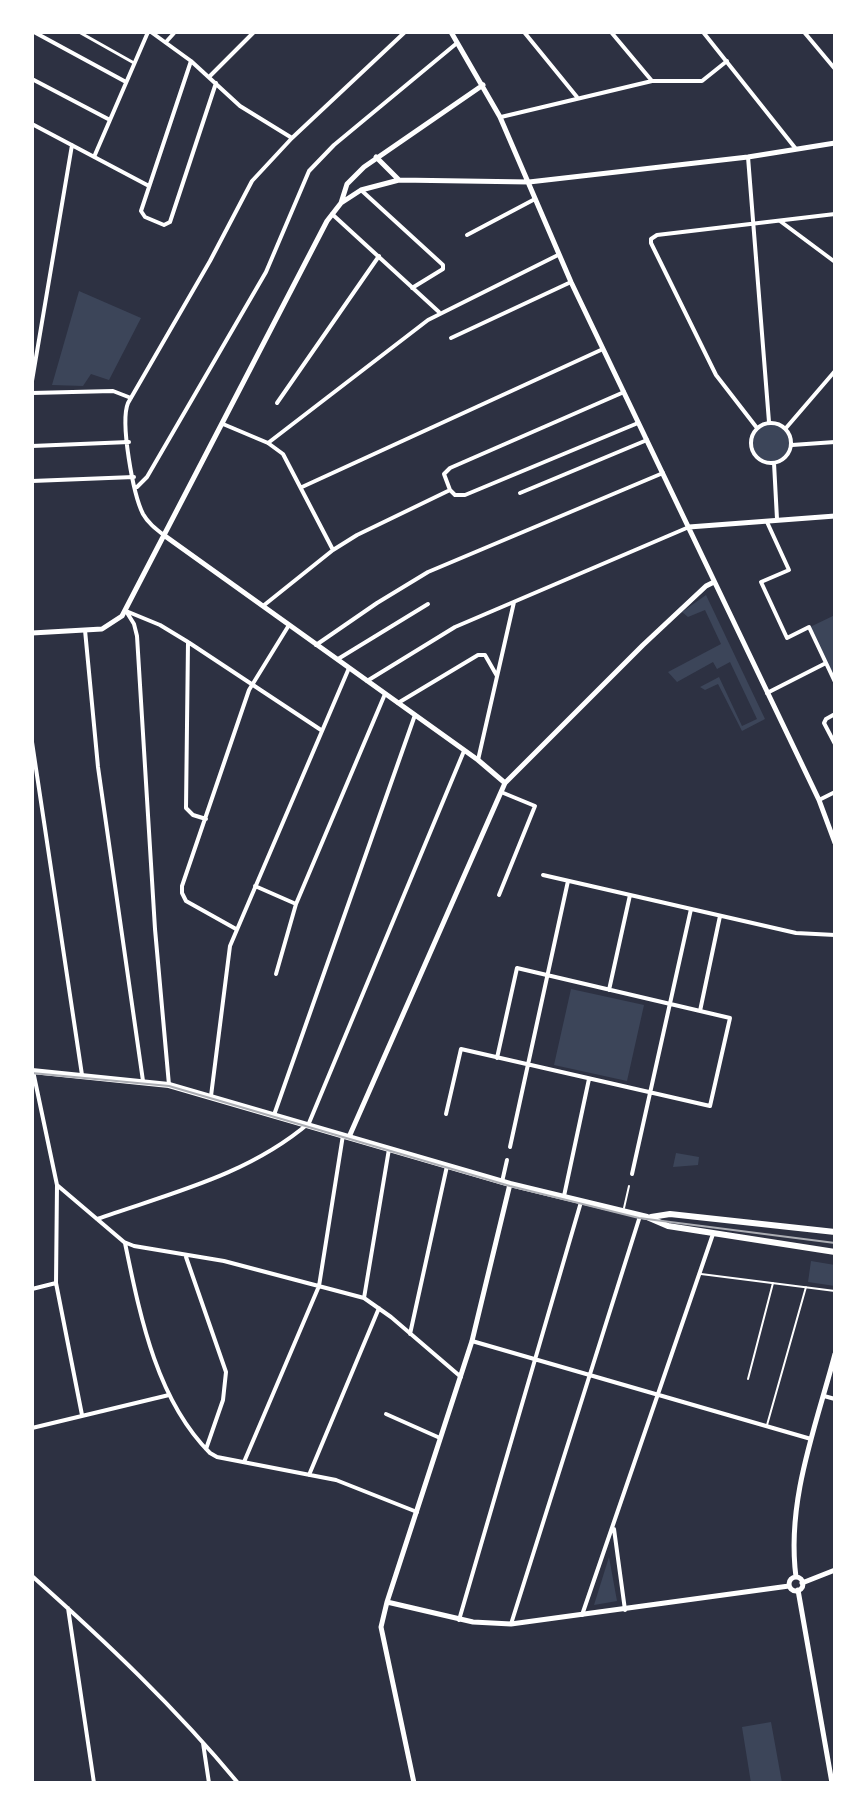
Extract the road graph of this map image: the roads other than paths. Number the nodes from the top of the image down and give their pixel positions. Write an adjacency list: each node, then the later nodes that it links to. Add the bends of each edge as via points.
1 (34, 32): 21 (street)
2 (79, 32): 16 (street)
3 (149, 32): 12 (street); 16 (street)
4 (175, 32): 12 (street)
5 (254, 32): 18 (street)
6 (405, 32): 28 (street)
7 (451, 32): 13 (street)
8 (524, 32): 24 (street)
9 (611, 32): 20 (street)
10 (703, 32): 15 (street)
11 (804, 32): 17 (street)
12 (166, 42): 14 (street)
13 (457, 43): 23 (street); 76 (street, via 309,171 266,272 147,477)
14 (191, 61): 18 (street); 37 (street)
15 (727, 61): 20 (street, via 702,81); 31 (street)
16 (134, 63): 21 (street)
17 (835, 69)
18 (209, 77): 22 (street)
19 (32, 79): 26 (street)
20 (652, 81): 24 (street)
21 (126, 82): 26 (street)
22 (216, 83): 28 (street, via 240,106); 37 (street, via 167,225 142,215)
23 (483, 85): 25 (street); 33 (street)
24 (577, 97): 25 (street)
25 (500, 117): 36 (street)
26 (110, 120): 32 (street)
27 (32, 124): 30 (street)
28 (292, 138): 58 (street, via 245,192)
29 (835, 143): 31 (street)
30 (72, 145): 32 (street); 55 (street)
31 (797, 150): 34 (street)
32 (94, 157): 37 (street)
33 (376, 157): 35 (street); 40 (street, via 347,184)
34 (748, 157): 36 (street); 44 (street)
35 (399, 180): 36 (street); 38 (street)
36 (529, 182): 39 (street)
37 (149, 186)
38 (361, 190): 40 (street); 50 (street, via 443,265)
39 (535, 199): 45 (street); 46 (street)
40 (341, 203): 41 (street)
41 (332, 214): 47 (street); 62 (street)
42 (835, 214): 43 (street)
43 (780, 221): 44 (street); 48 (street)
44 (753, 224): 60 (street); 63 (street, via 657,235 651,243 716,375)
45 (467, 235)
46 (558, 255): 49 (street); 51 (street)
47 (379, 256): 50 (street); 59 (street)
48 (835, 262)
49 (571, 282): 52 (street); 53 (street)
50 (412, 288): 51 (street)
51 (440, 313): 68 (street)
52 (451, 338)
53 (603, 349): 56 (street); 75 (street)
54 (835, 371): 64 (street)
55 (32, 381)
56 (624, 392): 61 (street); 77 (street, via 450,468 444,474)
57 (32, 393): 58 (street, via 113,391)
58 (131, 398): 66 (street, via 125,413)
59 (277, 403)
60 (769, 422): 63 (street); 64 (street)
61 (639, 423): 65 (street); 77 (street, via 465,495)
62 (223, 424): 68 (street); 83 (street)
63 (757, 428): 71 (street, via 751,439 753,452 761,461)
64 (786, 428): 69 (street)
65 (647, 440): 72 (street); 78 (street)
66 (129, 442): 70 (street); 73 (street)
67 (835, 442): 69 (street)
68 (268, 443): 75 (street, via 283,454)
69 (792, 445): 71 (street, via 786,457)
70 (32, 446)
71 (774, 463): 80 (street)
72 (663, 473): 82 (street); 94 (street, via 428,572)
73 (134, 477): 74 (street); 76 (street)
74 (32, 481)
75 (302, 487): 84 (street)
76 (135, 488): 83 (street, via 144,515)
77 (450, 490): 84 (street)
78 (520, 493)
79 (835, 516): 80 (street)
80 (777, 519): 81 (street)
81 (766, 520): 82 (street); 96 (street, via 789,570 761,582 787,638 809,627)
82 (689, 527): 85 (street); 86 (street)
83 (165, 536): 88 (street); 89 (street)
84 (333, 550): 88 (street)
85 (714, 582): 102 (street); 112 (street)
86 (514, 601): 98 (street); 99 (street, via 455,627)
87 (428, 604): 95 (street)
88 (263, 606): 90 (street)
89 (127, 609): 91 (street, via 108,627); 93 (street); 139 (street, via 137,636)
90 (289, 625): 94 (street); 101 (street)
91 (85, 630): 92 (street); 138 (street, via 100,782)
92 (32, 633)
93 (188, 642): 101 (street); 116 (street, via 186,808)
94 (316, 645): 95 (street)
95 (337, 660): 97 (street)
96 (826, 663): 100 (street); 102 (street)
97 (349, 668): 99 (street); 107 (street)
98 (497, 676): 104 (street, via 485,655 478,655); 111 (street)
99 (367, 681): 103 (street)
100 (835, 682)
101 (251, 684): 107 (street); 116 (street)
102 (766, 693): 115 (street)
103 (385, 694): 104 (street); 123 (street)
104 (398, 703): 106 (street)
105 (835, 714): 109 (street, via 824,723)
106 (415, 715): 110 (street); 143 (street)
107 (321, 730): 120 (street)
108 (32, 742): 136 (street)
109 (835, 744)
110 (465, 750): 111 (street); 144 (street)
111 (478, 760): 112 (street)
112 (505, 783): 113 (street)
113 (501, 792): 121 (street, via 535,808); 145 (street)
114 (835, 792): 115 (street)
115 (819, 800): 117 (street)
116 (206, 819): 126 (street, via 182,886 183,897)
117 (835, 843)
118 (543, 875): 119 (street)
119 (568, 881): 122 (street); 129 (street)
120 (254, 885): 123 (street); 126 (street)
121 (499, 895)
122 (630, 895): 124 (street); 130 (street)
123 (296, 904): 128 (street)
124 (691, 909): 125 (street); 131 (street)
125 (720, 916): 127 (street, via 796,933); 132 (street)
126 (236, 929): 141 (street)
127 (835, 935)
128 (276, 974)
129 (547, 975): 130 (street); 133 (street, via 517,968); 134 (street)
130 (609, 990): 131 (street)
131 (670, 1004): 132 (street); 140 (street)
132 (700, 1011): 140 (street, via 730,1018 710,1106)
133 (497, 1058): 134 (street); 142 (street, via 461,1049)
134 (528, 1065): 137 (street); 146 (street)
135 (32, 1071): 136 (main road); 152 (street)
136 (82, 1075): 138 (main road)
137 (590, 1079): 140 (street); 154 (street)
138 (143, 1081): 139 (main road)
139 (169, 1085): 141 (main road)
140 (650, 1093): 150 (street)
141 (211, 1096): 143 (main road)
142 (446, 1114)
143 (274, 1115): 144 (main road)
144 (308, 1125): 145 (main road); 158 (street, via 224,1176)
145 (346, 1136): 147 (main road); 167 (street)
146 (510, 1147)
147 (389, 1149): 149 (main road); 171 (street)
148 (507, 1160): 151 (street)
149 (447, 1166): 151 (main road); 173 (street)
150 (632, 1174)
151 (506, 1183): 154 (main road); 174 (street)
152 (57, 1185): 158 (street); 165 (street)
153 (629, 1186): 156 (lane)
154 (563, 1198): 155 (main road)
155 (581, 1202): 156 (main road); 176 (street)
156 (623, 1213): 157 (main road)
157 (644, 1217): 159 (main road, via 670,1214); 160 (main road); 177 (street)
158 (97, 1219): 161 (street)
159 (835, 1232)
160 (713, 1234): 162 (main road); 164 (street)
161 (124, 1242): 163 (street); 180 (street)
162 (835, 1252)
163 (186, 1256): 167 (street); 190 (street, via 226,1372 223,1400)
164 (700, 1274): 166 (lane); 181 (street)
165 (56, 1283): 169 (street); 185 (street)
166 (773, 1283): 168 (lane); 179 (lane)
167 (319, 1286): 171 (street); 191 (street)
168 (806, 1287): 170 (lane); 186 (lane)
169 (32, 1289)
170 (835, 1291)
171 (364, 1298): 172 (street)
172 (379, 1308): 173 (street); 192 (street)
173 (410, 1334): 178 (street)
174 (472, 1341): 176 (street); 178 (street)
175 (835, 1354): 182 (street)
176 (535, 1359): 177 (street); 205 (street)
177 (589, 1375): 181 (street); 206 (street)
178 (461, 1377): 188 (street)
179 (748, 1379)
180 (169, 1395): 185 (street); 190 (street)
181 (658, 1395): 186 (street); 194 (street)
182 (824, 1396): 183 (street); 189 (street)
183 (835, 1399)
184 (386, 1414): 188 (street)
185 (82, 1415): 187 (street)
186 (766, 1427): 189 (street)
187 (32, 1428)
188 (440, 1438): 193 (street)
189 (811, 1439): 197 (street, via 794,1515)
190 (206, 1449): 191 (street, via 217,1457)
191 (244, 1462): 192 (street)
192 (309, 1475): 193 (street, via 343,1482)
193 (417, 1512): 201 (street)
194 (613, 1526): 203 (street); 204 (street)
195 (835, 1570): 198 (street)
196 (32, 1576): 202 (street)
197 (796, 1577): 198 (street); 199 (street)
198 (802, 1583): 200 (street)
199 (789, 1586): 200 (street); 203 (street)
200 (798, 1590): 212 (street)
201 (387, 1602): 205 (street); 211 (street, via 381,1630)
202 (68, 1608): 207 (street); 208 (street)
203 (625, 1610): 204 (street)
204 (582, 1615): 206 (street)
205 (459, 1620): 206 (street)
206 (511, 1624)
207 (203, 1741): 209 (street); 210 (street)
208 (94, 1783)
209 (209, 1783)
210 (238, 1783)
211 (414, 1783)
212 (832, 1783)

